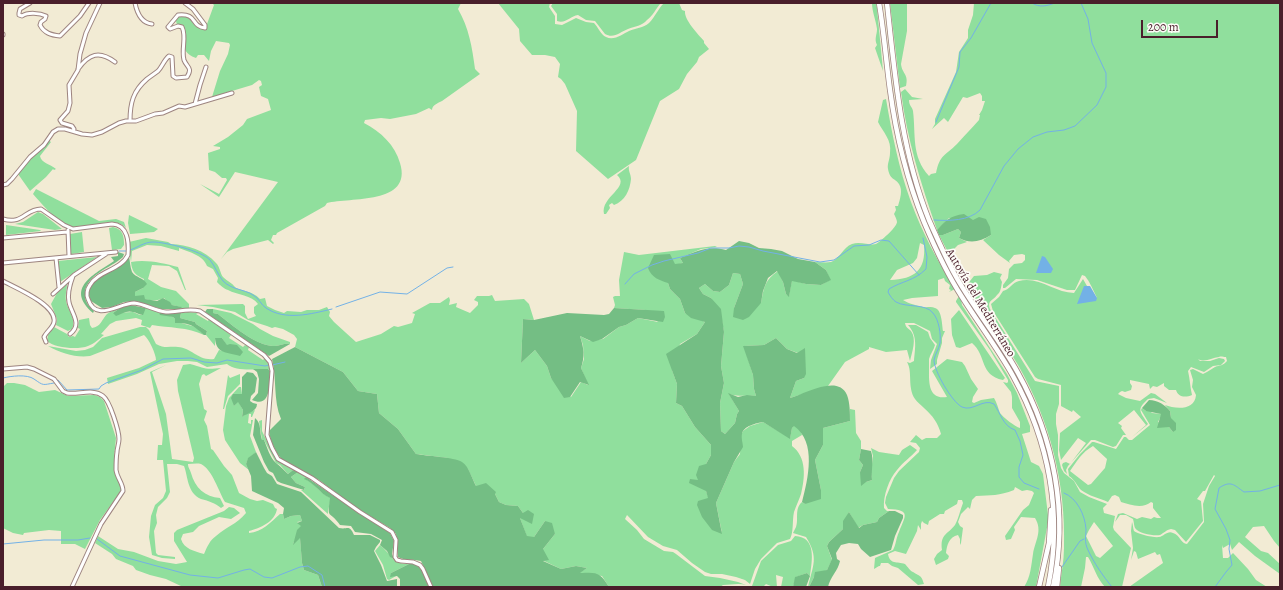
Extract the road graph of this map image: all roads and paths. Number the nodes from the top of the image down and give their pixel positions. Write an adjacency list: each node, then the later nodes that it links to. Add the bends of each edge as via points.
1 (30, 3): 2 (street, via 20,9 19,15 43,14 46,19 40,25 45,32 60,36)
2 (89, 3)
3 (100, 3): 11 (street, via 86,33)
4 (135, 3): 8 (street, via 142,20)
5 (185, 3): 14 (street, via 194,9 205,28 185,14 178,15 168,27 182,27 184,31 184,60 190,68 190,73 187,77 173,76 172,57 169,56 132,97)
6 (879, 3): 35 (highway, Autovía del Mediterráneo, via 890,90 906,172 941,260 1022,395 1037,432 1048,475)
7 (887, 3): 36 (highway, Autovía del Mediterráneo, via 900,114 919,191 955,274 1018,373 1030,397 1046,437 1056,478)
8 (152, 24)
9 (115, 62): 11 (street, via 96,54)
10 (206, 67): 13 (street)
11 (78, 70): 15 (street, via 69,85 68,111 60,120 72,126)
12 (232, 93): 13 (street)
13 (195, 104): 14 (street, via 179,106 163,113)
14 (130, 121): 15 (street, via 92,135)
15 (73, 131): 16 (street, via 58,129 53,132 12,179)
16 (3, 185)
17 (3, 219): 18 (street, via 19,220 40,209)
18 (64, 225): 19 (street); 21 (street)
19 (69, 228): 20 (street); 21 (street)
20 (78, 229): 21 (street); 38 (street, via 116,224 123,228 126,234 126,259 89,285 88,300 94,308 108,311 135,303 166,312 200,312 264,355 270,362 272,371 268,435 278,459 312,478 392,532 396,540 394,553 397,560 420,565)
21 (66, 233): 22 (street); 25 (street)
22 (3, 238)
23 (116, 252): 24 (street)
24 (107, 253): 25 (street); 28 (street)
25 (70, 256): 26 (street)
26 (56, 258): 27 (street); 30 (street)
27 (3, 263)
28 (74, 275): 30 (street); 32 (street, via 69,288 68,302 76,325)
29 (3, 281): 33 (street, via 38,300 52,312 54,322 44,337)
30 (59, 287): 31 (street)
31 (53, 294)
32 (70, 334)
33 (46, 342)
34 (3, 369): 37 (street, via 34,369 54,379 66,393 100,394 107,400 111,410 119,439 116,471 122,491 101,524)
35 (1052, 514): 39 (highway, via 1049,543); 40 (highway, via 1054,550)
36 (1060, 528): 41 (highway, Autovía del Mediterráneo); 42 (highway)
37 (72, 587)
38 (431, 587)
39 (1039, 587)
40 (1048, 587)
41 (1053, 587)
42 (1057, 587)

